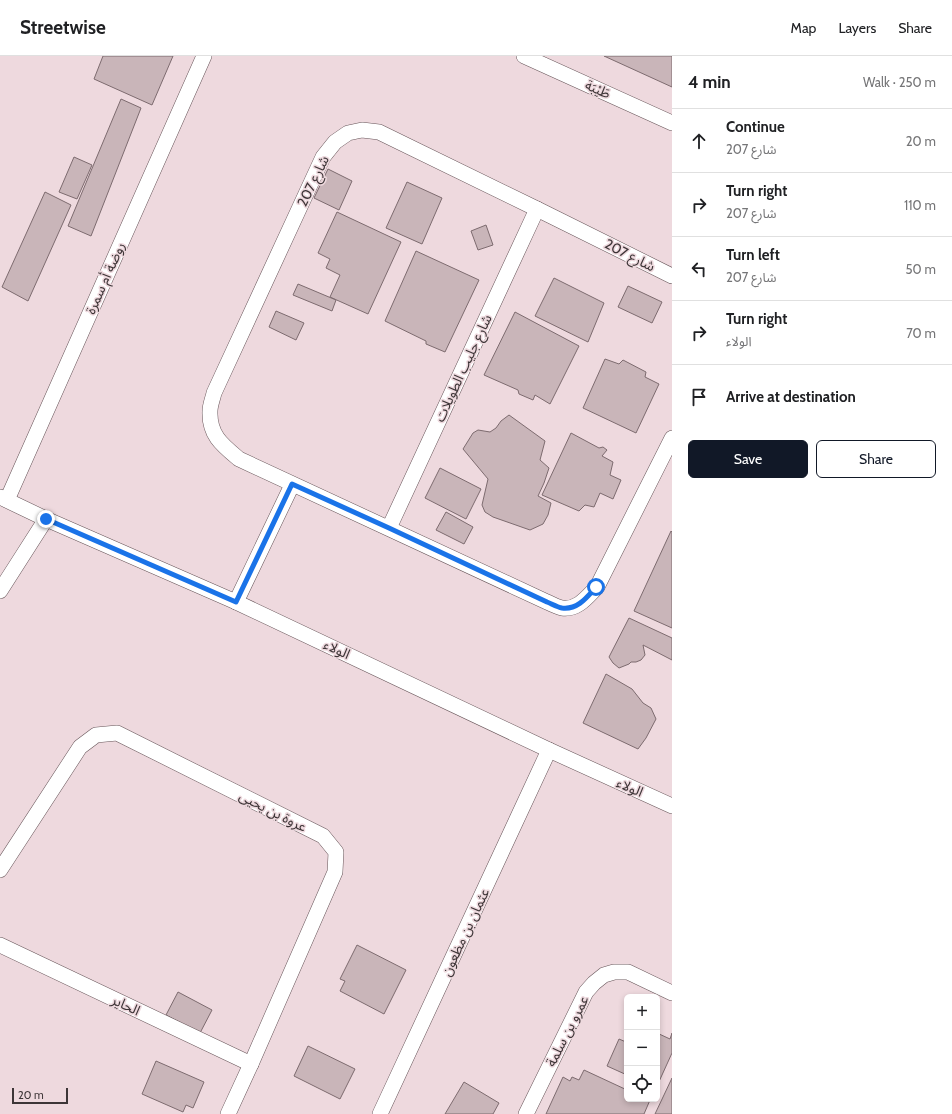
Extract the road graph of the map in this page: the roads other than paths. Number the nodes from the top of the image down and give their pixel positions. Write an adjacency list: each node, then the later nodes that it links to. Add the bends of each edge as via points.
1 (204, 56): 8 (street, روضة أم سمرة)
2 (524, 56): 3 (street, طَيْبَة)
3 (672, 123)
4 (538, 209): 5 (street, شارع 207); 7 (street, شارع 207, via 379,132 362,130 348,133 335,142 323,157 214,393 210,410 211,428 222,444 239,459); 10 (street, شارع جليب الطويلات)
5 (672, 276)
6 (672, 438): 10 (street, شارع 207, via 596,587 584,601 572,608 562,608 547,602)
7 (292, 484): 10 (street, شارع 207); 12 (street)
8 (3, 498): 9 (street, الولاء)
9 (46, 519): 11 (street); 12 (street, الولاء)
10 (389, 528)
11 (0, 591)
12 (236, 602): 13 (street, الولاء)
13 (549, 750): 14 (street, الولاء); 20 (street, عثمان بن مظعون)
14 (671, 803)
15 (0, 870): 18 (street, عروة بن يحيى, via 80,747 96,735 117,733 323,836 336,852 335,872)
16 (0, 945): 18 (street, الحاير)
17 (672, 993): 21 (street, عمرو بن سلمة, via 628,972 604,975 594,983 586,992)
18 (251, 1064): 19 (street, عروة بن يحيى)
19 (228, 1114)
20 (380, 1114)
21 (526, 1114)

